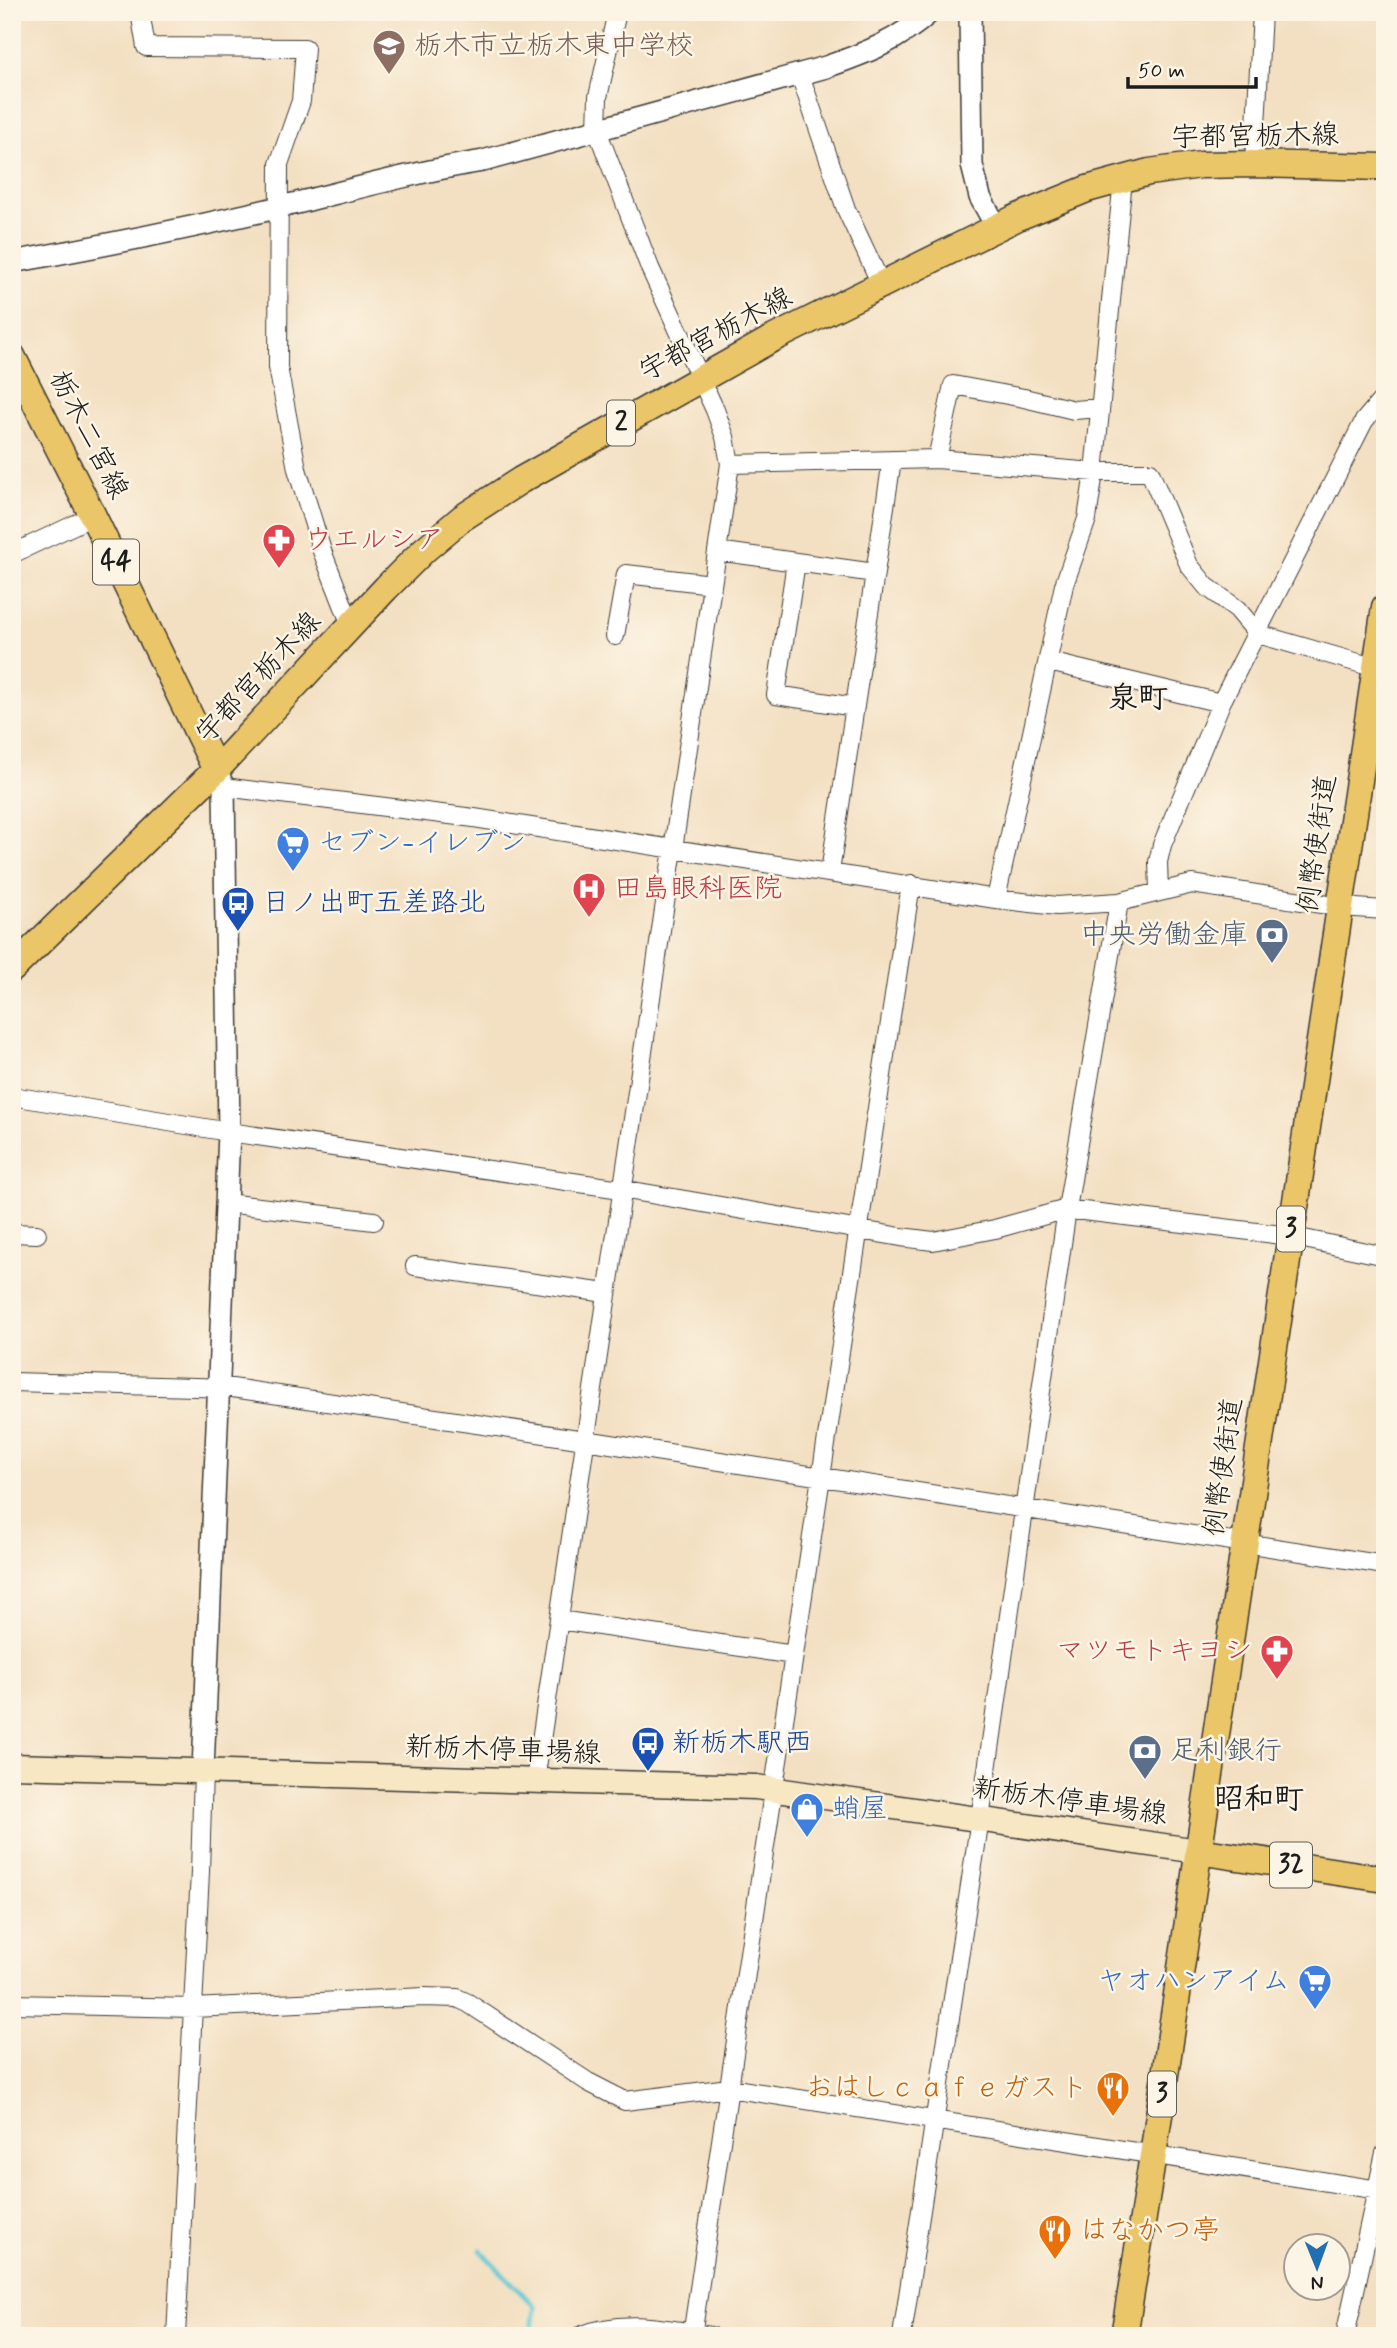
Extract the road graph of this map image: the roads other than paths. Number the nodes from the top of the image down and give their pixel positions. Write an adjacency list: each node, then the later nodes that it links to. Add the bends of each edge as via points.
1 (140, 12): 11 (street, via 146,47 305,48 301,102 279,164)
2 (617, 12): 7 (street, via 598,97)
3 (930, 12): 6 (street, via 905,33 870,51)
4 (970, 12): 12 (street, via 972,165 980,197)
5 (1262, 12): 8 (street)
6 (800, 75): 7 (street); 14 (street, via 846,209)
7 (597, 130): 11 (street); 16 (street, via 650,268)
8 (1254, 164): 9 (main road, 宇都宮栃木線 / 2); 10 (main road, 宇都宮栃木線 / 2, via 1201,166)
9 (1385, 167)
10 (1123, 179): 12 (main road, 宇都宮栃木線 / 2, via 1087,189); 18 (street)
11 (279, 207): 13 (street); 30 (street, via 278,368 297,469)
12 (997, 228): 14 (main road, 宇都宮栃木線 / 2)
13 (12, 262)
14 (881, 284): 16 (main road, 宇都宮栃木線 / 2)
15 (12, 356): 23 (main road, 栃木二宮線 / 44)
16 (701, 378): 21 (street, via 725,437); 30 (main road, 宇都宮栃木線 / 2, via 461,518)
17 (1385, 396): 31 (street, via 1364,421)
18 (1100, 408): 19 (street, via 1074,410 953,385); 22 (street)
19 (937, 459): 20 (street); 22 (street)
20 (892, 460): 21 (street); 27 (street)
21 (730, 464): 24 (street)
22 (1094, 472): 31 (street, via 1150,472 1189,565); 33 (street, via 1087,519 1064,584)
23 (93, 516): 25 (street); 38 (main road, 栃木二宮線 / 44)
24 (717, 551): 26 (street); 28 (street)
25 (12, 554)
26 (796, 562): 27 (street); 36 (street, via 776,695)
27 (875, 573): 36 (street)
28 (712, 584): 32 (street, via 626,574); 39 (street)
29 (1385, 607): 34 (main road, 例幣使街道 / 3)
30 (351, 625): 38 (main road, 宇都宮栃木線 / 2)
31 (1258, 634): 34 (street); 35 (street)
32 (615, 636)
33 (1049, 662): 35 (street); 43 (street)
34 (1376, 668): 37 (main road, 例幣使街道 / 3)
35 (1221, 703): 42 (street, via 1162,845)
36 (855, 707): 40 (street)
37 (1378, 707): 45 (main road, 例幣使街道 / 3)
38 (220, 779): 39 (street); 47 (main road, 宇都宮栃木線 / 2); 49 (street)
39 (673, 848): 40 (street); 50 (street)
40 (830, 872): 41 (street)
41 (911, 884): 43 (street); 54 (street)
42 (1159, 891): 44 (street); 45 (street, via 1192,884)
43 (996, 899): 44 (street, via 1057,906)
44 (1119, 902): 52 (street)
45 (1341, 907): 46 (street); 57 (main road, 例幣使街道 / 3)
46 (1385, 910)
47 (12, 969)
48 (12, 1096): 49 (street)
49 (229, 1132): 50 (street); 51 (street)
50 (621, 1189): 54 (street); 60 (street)
51 (226, 1203): 53 (street); 62 (street)
52 (1067, 1209): 54 (street, via 933,1241); 57 (street); 65 (street)
53 (374, 1221)
54 (856, 1228): 64 (street)
55 (12, 1233): 56 (street)
56 (37, 1234)
57 (1290, 1237): 58 (street); 66 (main road, 例幣使街道 / 3)
58 (1385, 1256)
59 (415, 1266): 60 (street)
60 (606, 1293): 63 (street)
61 (12, 1382): 62 (street)
62 (218, 1387): 63 (street); 71 (street)
63 (585, 1440): 64 (street); 68 (street)
64 (820, 1477): 65 (street); 69 (street)
65 (1024, 1509): 66 (street); 74 (street)
66 (1244, 1544): 67 (street); 75 (main road, 例幣使街道 / 3)
67 (1385, 1565)
68 (559, 1620): 69 (street); 72 (street)
69 (794, 1655): 73 (street)
70 (12, 1766): 71 (main road, 新栃木停車場線)
71 (203, 1771): 72 (main road, 新栃木停車場線); 78 (street)
72 (535, 1782): 73 (main road, 新栃木停車場線)
73 (775, 1789): 74 (main road, 新栃木停車場線); 79 (street)
74 (980, 1819): 75 (main road, 新栃木停車場線); 80 (street)
75 (1198, 1851): 76 (main road, 32); 82 (main road, 例幣使街道 / 3)
76 (1385, 1879)
77 (12, 2004): 78 (street)
78 (193, 2008): 79 (street, via 457,1998 625,2101); 85 (street)
79 (729, 2088): 80 (street); 84 (street)
80 (934, 2120): 82 (street); 88 (street)
81 (1385, 2153): 83 (street)
82 (1153, 2155): 83 (street); 89 (main road, 例幣使街道 / 3)
83 (1381, 2191): 90 (street)
84 (692, 2334): 86 (street, via 625,2326); 87 (street)
85 (176, 2336)
86 (580, 2336)
87 (712, 2336)
88 (902, 2336)
89 (1124, 2336)
90 (1345, 2336)

